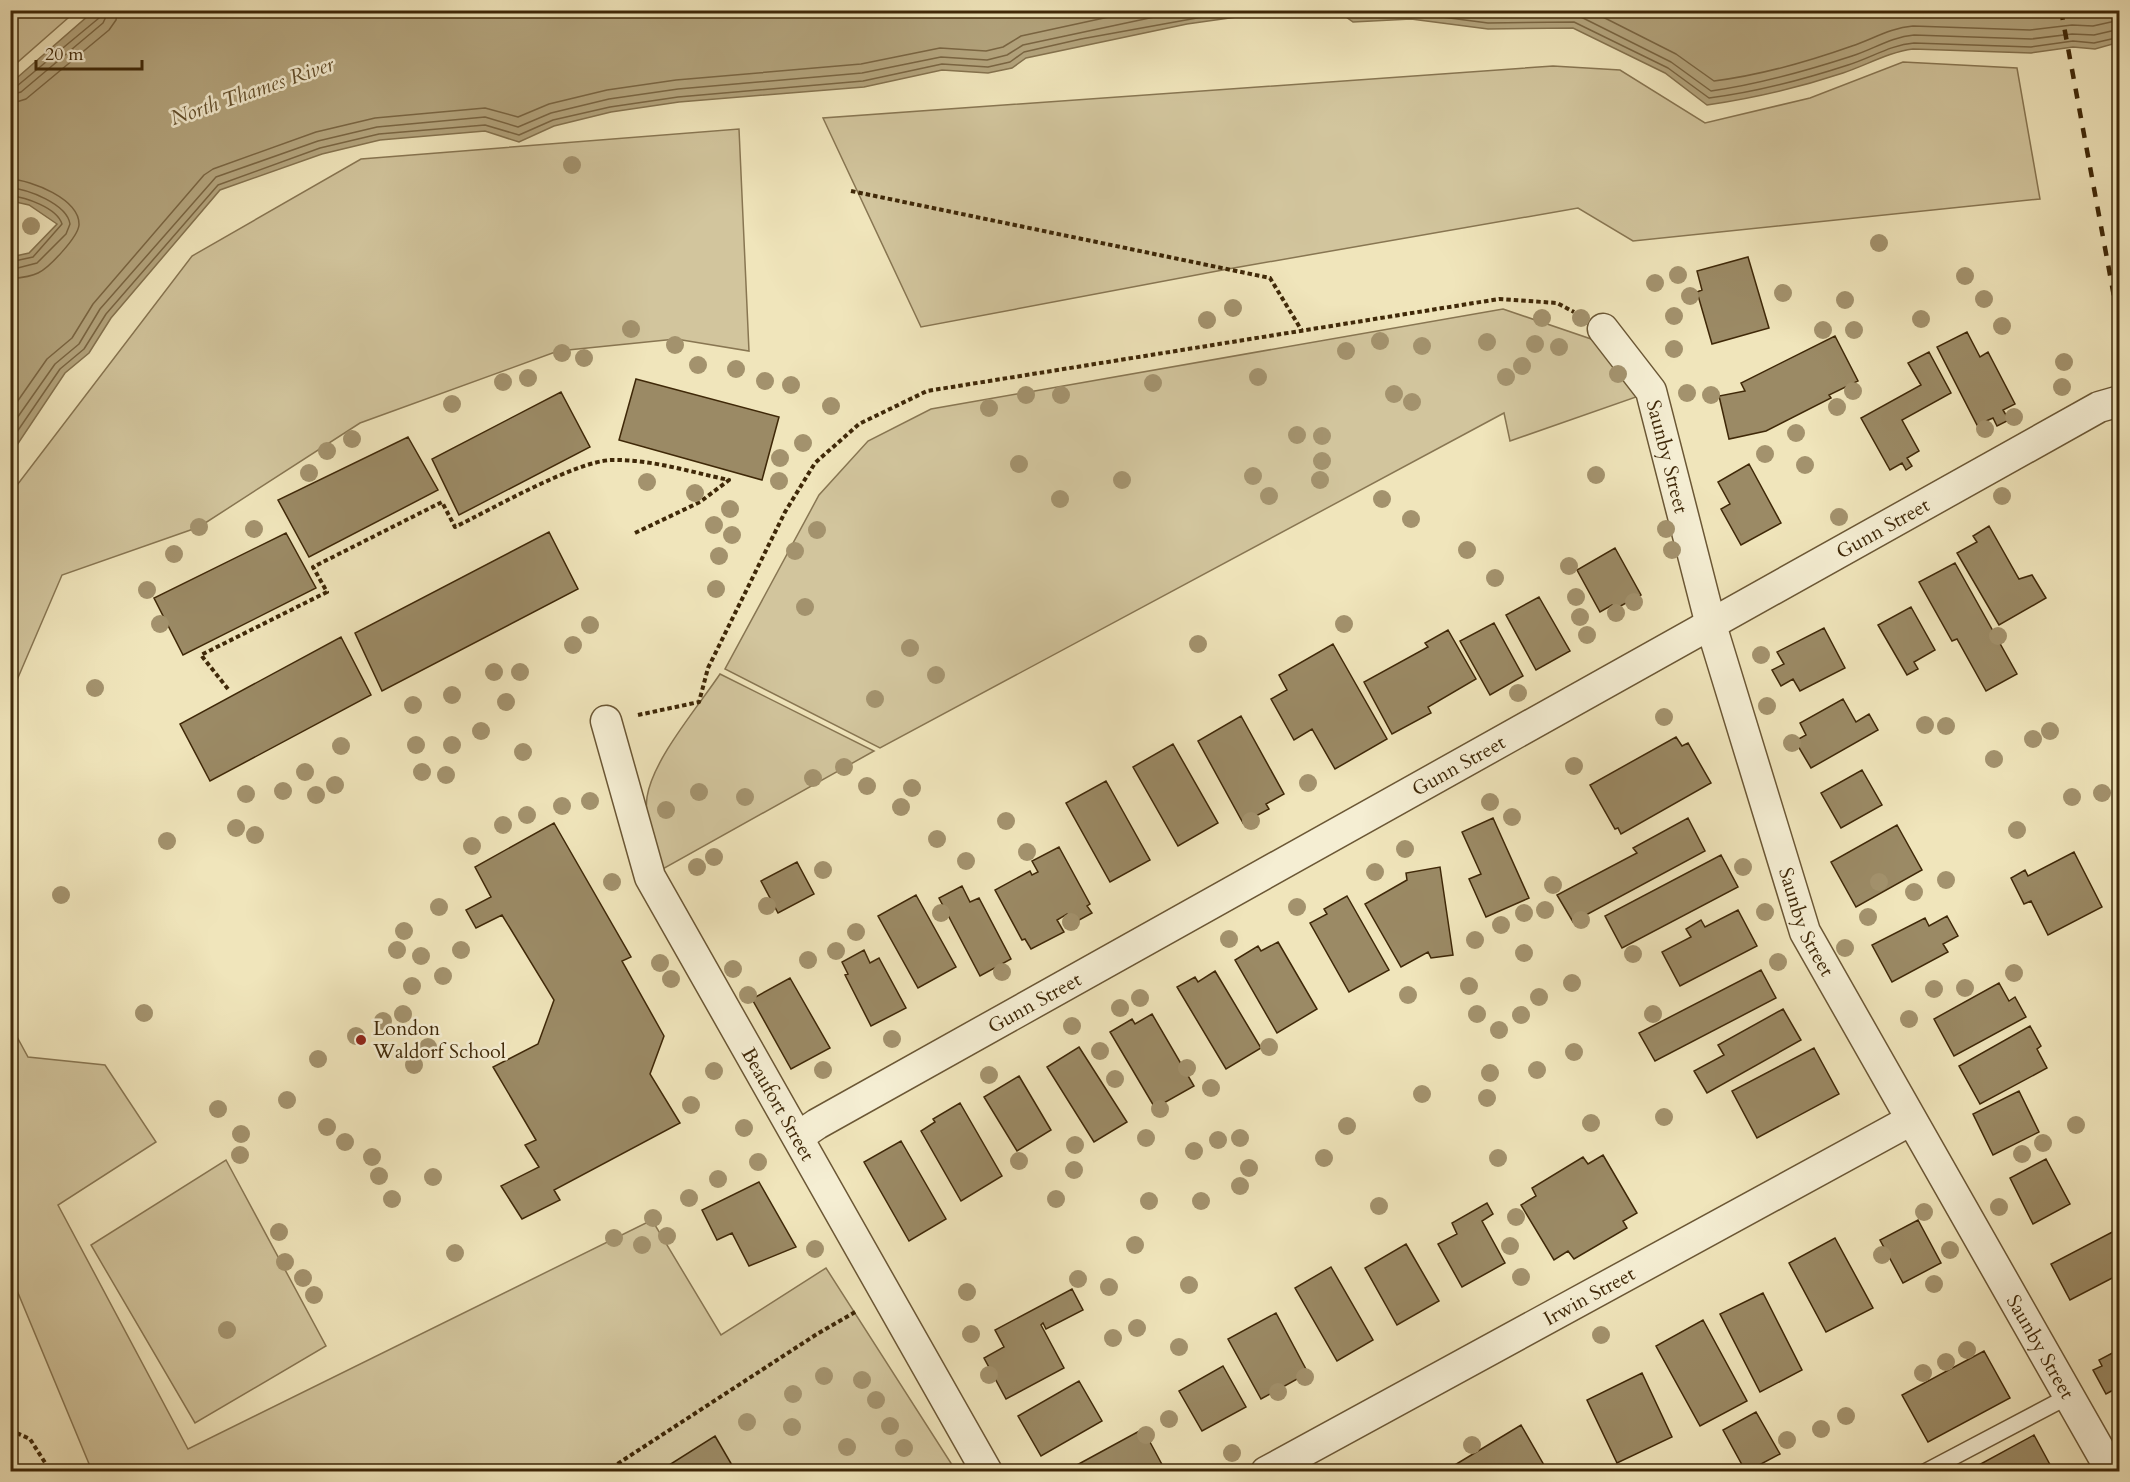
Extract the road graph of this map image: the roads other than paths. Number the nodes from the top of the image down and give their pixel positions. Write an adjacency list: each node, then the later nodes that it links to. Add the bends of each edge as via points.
1 (1603, 329): 3 (street, Saunby Street, via 1651,391)
2 (2120, 400): 3 (street, Gunn Street, via 2099,407)
3 (1711, 625): 5 (street, Saunby Street, via 1804,932); 6 (street, Gunn Street)
4 (606, 721): 6 (street, Beaufort Street, via 650,877)
5 (1911, 1120): 7 (street, Saunby Street); 9 (street, Irwin Street)
6 (798, 1137): 8 (street, Beaufort Street)
7 (2069, 1396): 10 (lane); 11 (street, Saunby Street)
8 (987, 1472)
9 (1266, 1472)
10 (1925, 1472)
11 (2112, 1472)

